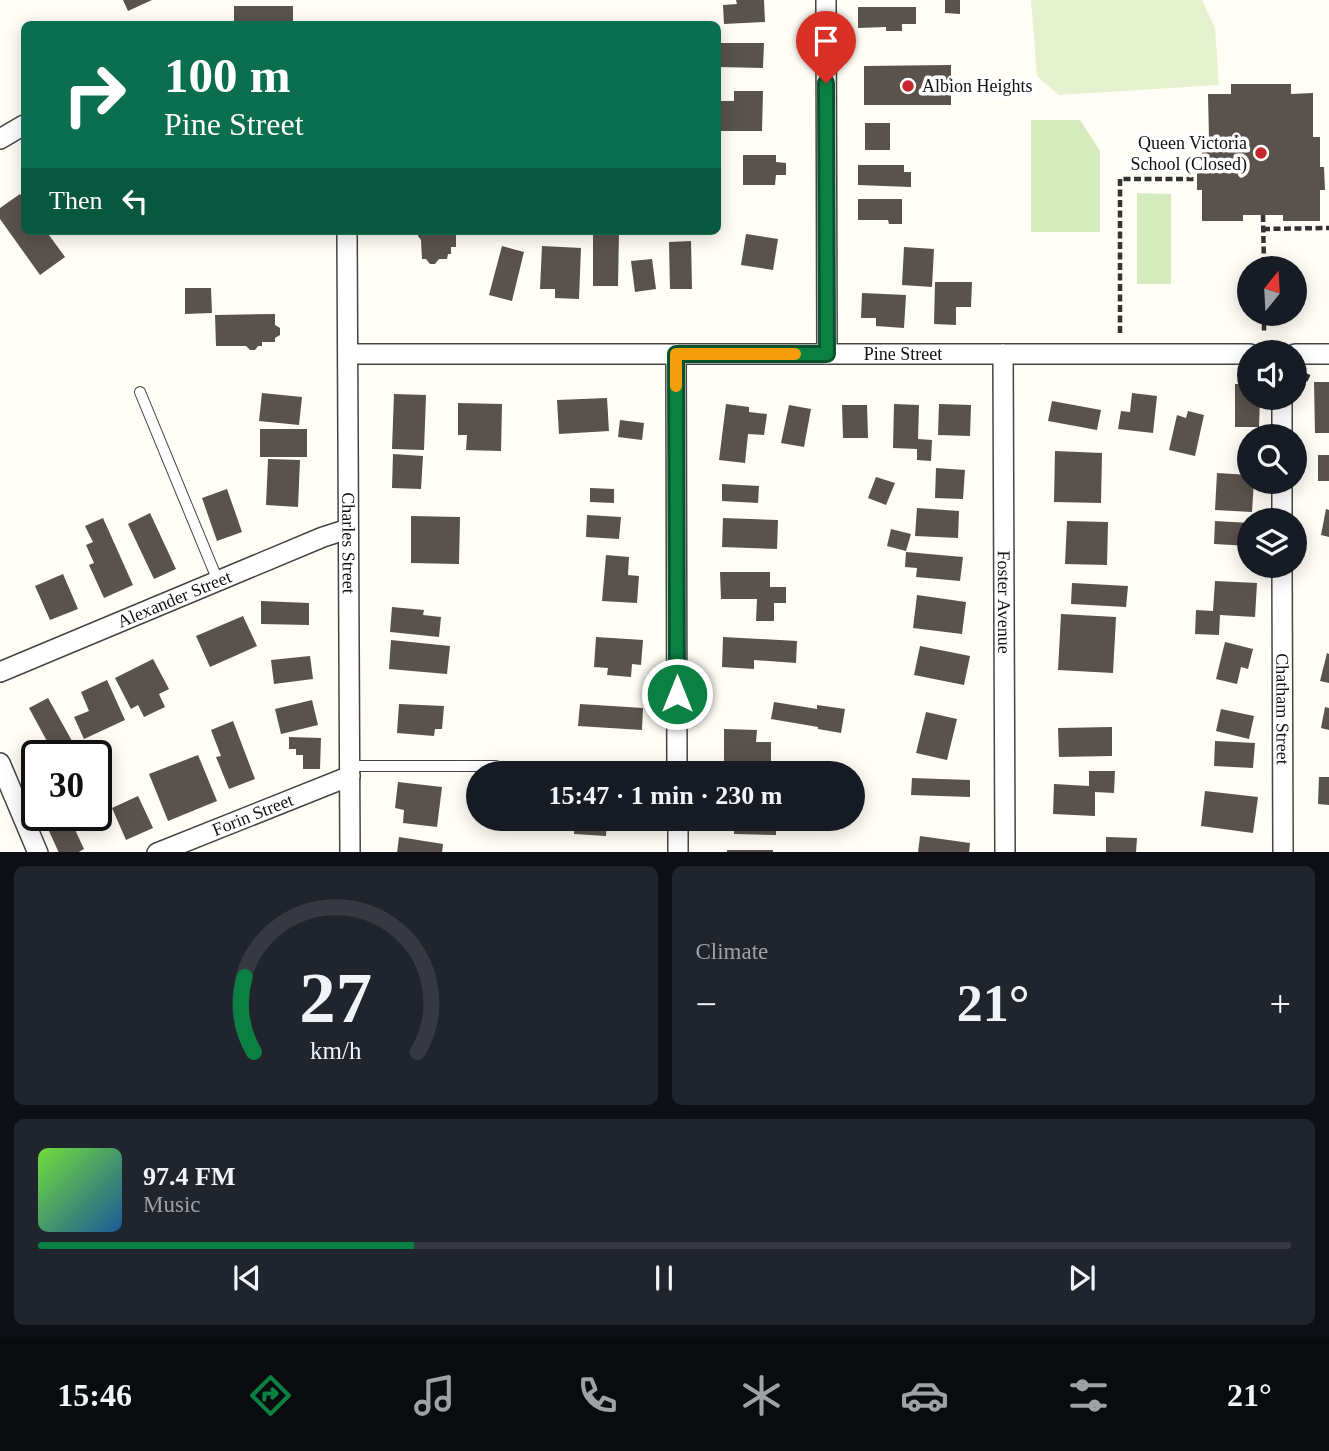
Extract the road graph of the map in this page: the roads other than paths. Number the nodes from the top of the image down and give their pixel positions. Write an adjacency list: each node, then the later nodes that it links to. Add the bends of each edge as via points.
1 (825, 0): 7 (street)
2 (21, 127): 3 (street)
3 (0, 139)
4 (347, 235): 5 (street, Charles Street)
5 (348, 354): 6 (street, Pine Street); 13 (street, Charles Street)
6 (676, 354): 7 (street, Pine Street); 17 (street)
7 (827, 354): 8 (street, Pine Street)
8 (1003, 354): 9 (street, Pine Street); 26 (street, Foster Avenue)
9 (1237, 354)
10 (1307, 354): 11 (street)
11 (1329, 354)
12 (140, 393): 15 (lane)
13 (348, 529): 15 (street, Alexander Street); 20 (street, Charles Street)
14 (1282, 578): 27 (street, Chatham Street)
15 (218, 581): 16 (street, Alexander Street)
16 (0, 672)
17 (677, 761)
18 (0, 763): 22 (street)
19 (466, 767): 20 (lane)
20 (349, 771): 23 (street, Forin Street); 24 (street, Charles Street)
21 (678, 831): 25 (street)
22 (38, 852)
23 (157, 852)
24 (350, 852)
25 (678, 852)
26 (1005, 852)
27 (1283, 852)

